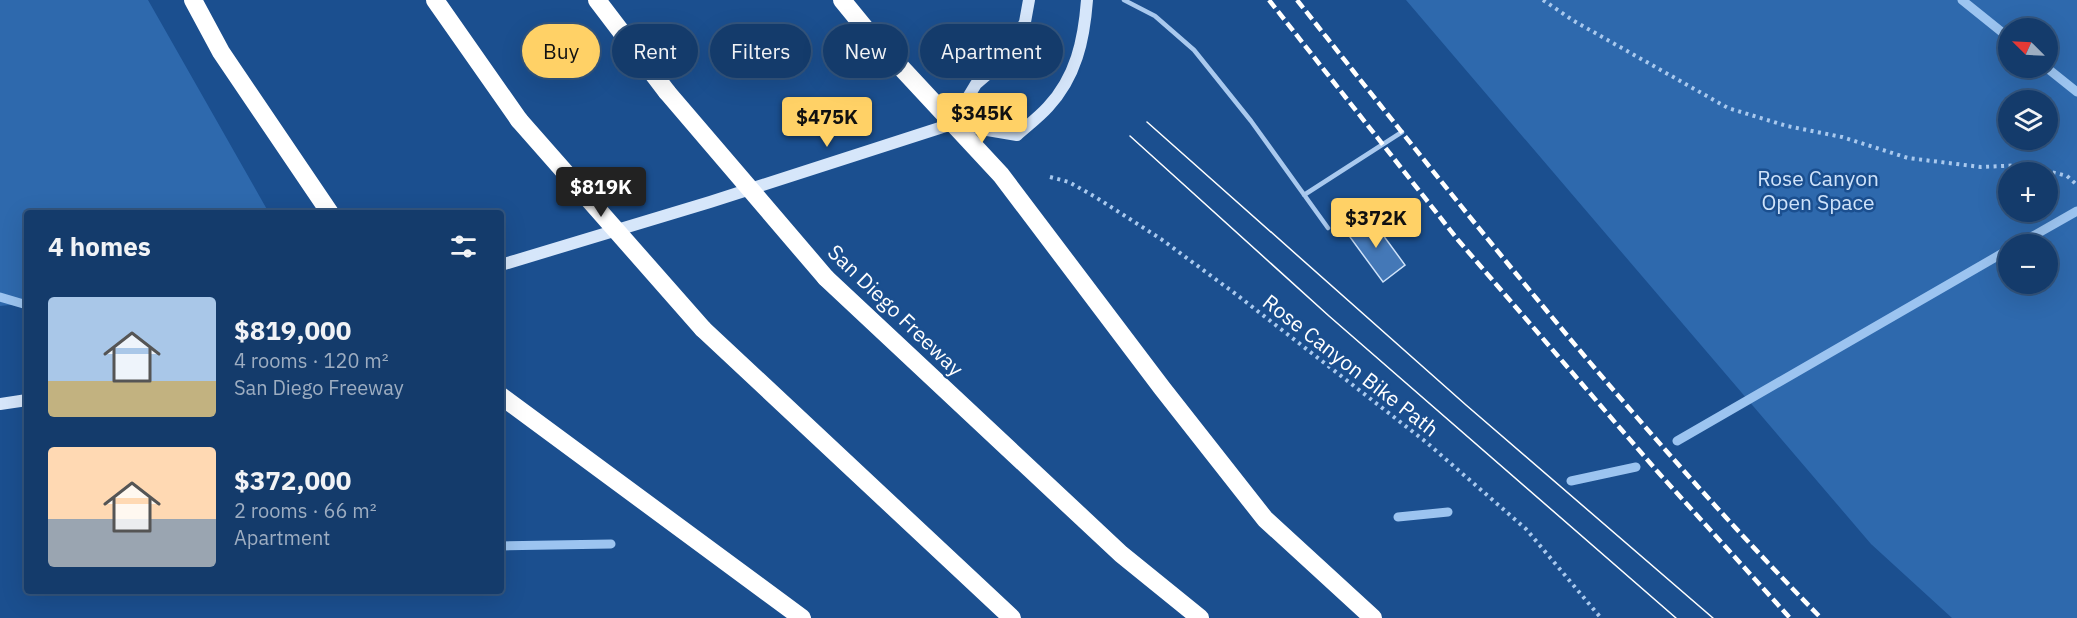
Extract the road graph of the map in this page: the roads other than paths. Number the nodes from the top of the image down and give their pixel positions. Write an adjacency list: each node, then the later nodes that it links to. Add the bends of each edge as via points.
1 (193, 0): 11 (highway, via 221,52)
2 (435, 0): 18 (highway, bridge, via 519,120 703,329)
3 (597, 0): 19 (highway, San Diego Freeway, bridge, via 667,92 826,278 1122,554)
4 (842, 0): 8 (highway)
5 (1029, 0): 8 (main road, via 1025,22 1015,41 998,66 976,84)
6 (1087, 0): 8 (main road, via 1074,68 1054,100 1033,121 1017,135)
7 (1124, 0): 10 (lane, via 1155,16 1194,50)
8 (952, 124): 13 (main road); 20 (highway, via 1001,175 1265,519)
9 (1402, 132): 10 (lane)
10 (1304, 195): 12 (lane)
11 (328, 210)
12 (1328, 228)
13 (504, 264)
14 (504, 398): 17 (highway)
15 (24, 400): 16 (main road)
16 (0, 404)
17 (802, 618)
18 (1012, 618)
19 (1200, 618)
20 (1373, 618)

